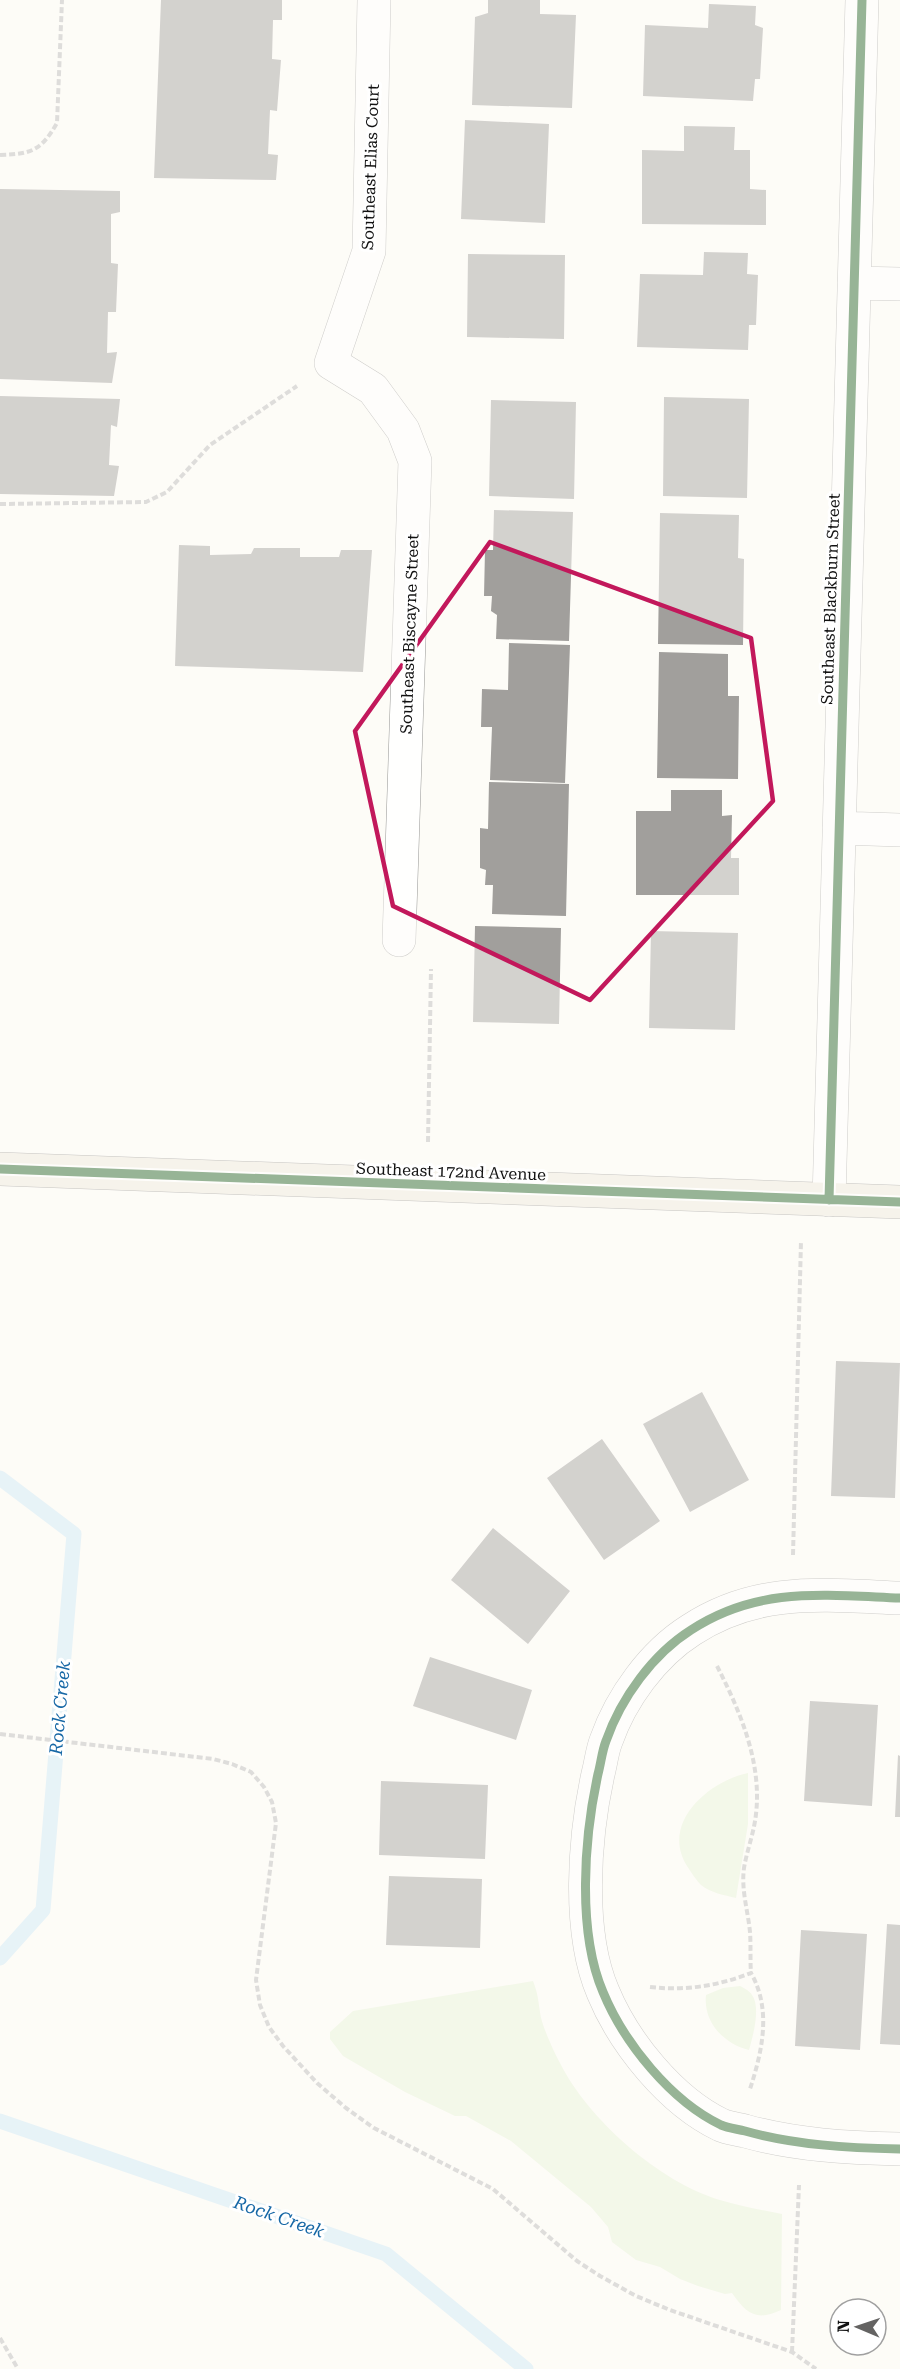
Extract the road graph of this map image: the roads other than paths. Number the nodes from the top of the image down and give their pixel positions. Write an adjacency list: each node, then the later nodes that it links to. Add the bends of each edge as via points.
1 (374, 0): 5 (street, Southeast Elias Court, via 369,251)
2 (862, 0): 3 (street, Southeast Blackburn Street)
3 (854, 283): 4 (street); 6 (street, Southeast Blackburn Street)
4 (900, 285)
5 (331, 363): 8 (street, Southeast Biscayne Street, via 373,389 402,430 415,461)
6 (839, 828): 7 (street); 10 (street, Southeast Blackburn Street)
7 (900, 830)
8 (399, 940)
9 (0, 1169): 10 (main road, Southeast 172nd Avenue)
10 (816, 1199): 11 (main road, Southeast 172nd Avenue)
11 (900, 1203)
12 (900, 1598): 13 (street, via 796,1594 762,1600 696,1627 661,1655 629,1694 605,1742 591,1806 586,1891 589,1944 602,1991 623,2031 664,2083 693,2108 723,2126 781,2141)
13 (900, 2149)

